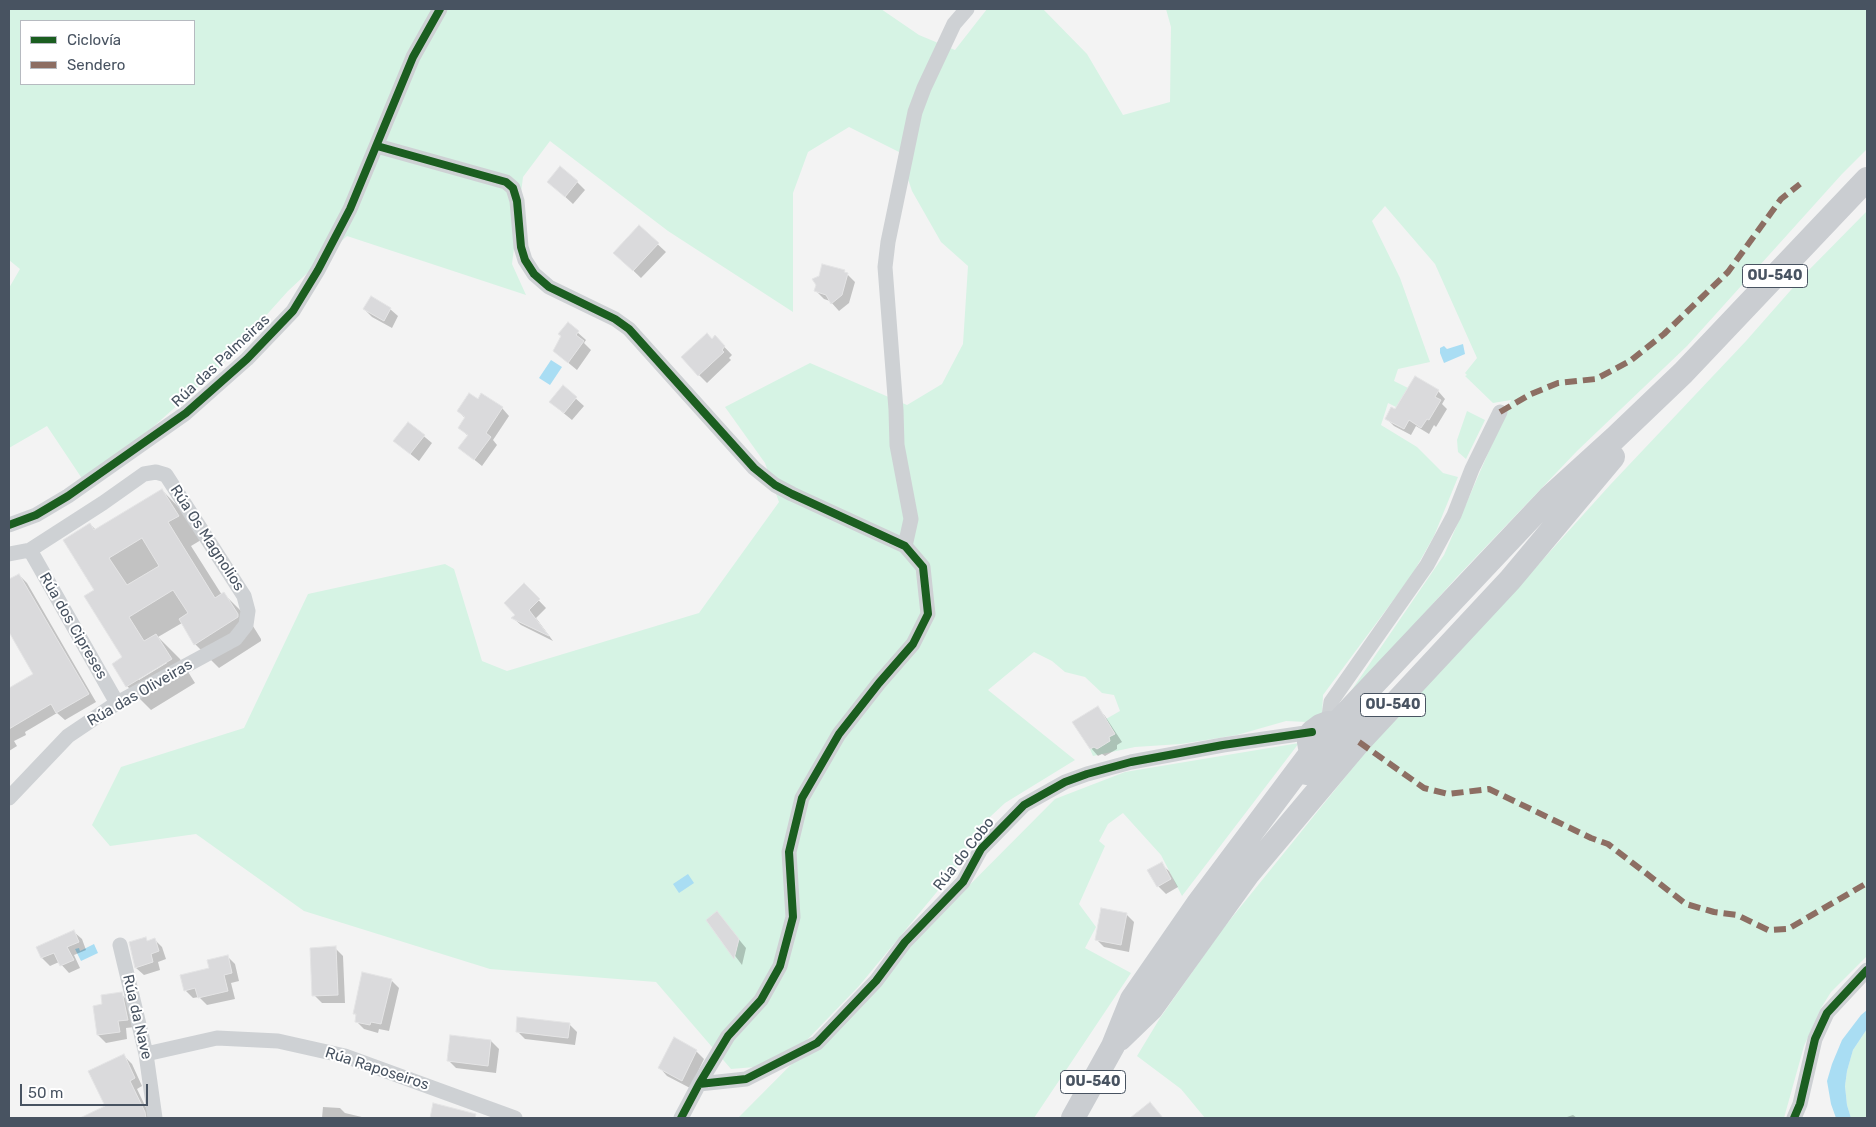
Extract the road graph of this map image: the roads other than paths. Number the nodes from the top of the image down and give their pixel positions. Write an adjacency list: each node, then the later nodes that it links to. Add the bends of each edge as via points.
1 (440, 9): 3 (street, Rúa das Palmeiras, via 413,57)
2 (967, 9): 8 (street, via 954,24 916,112 885,267 897,445 911,519)
3 (377, 146): 7 (street, Rúa das Palmeiras, via 350,209 293,311 247,359 186,413 100,474 36,515); 8 (street, via 506,182 513,188 517,201 521,246 534,274 549,287 616,319 629,329 754,468 775,485)
4 (1867, 179): 5 (main road, OU-540)
5 (1683, 372): 13 (main road, OU-540, via 1615,438); 13 (main road, OU-540, via 1510,580 1426,668 1393,689)
6 (1500, 412): 13 (street, via 1454,515 1427,565 1331,702)
7 (9, 525)
8 (905, 546): 19 (street, via 924,568 928,614 913,644 838,734 802,798 790,852 793,917 780,966 761,1000 728,1036)
9 (30, 550): 10 (street); 11 (street, Rúa Os Magnolios, via 144,474 156,472 166,475 244,596 248,611 246,625); 12 (street, Rúa dos Cipreses)
10 (9, 554)
11 (235, 638): 12 (street, Rúa das Oliveiras)
12 (117, 702): 14 (street, Rúa das Oliveiras, via 68,736)
13 (1338, 734): 17 (main road, OU-540, via 1268,836 1248,874 1151,1009); 17 (main road, OU-540, via 1267,813 1197,905 1132,999); 19 (street, Rúa do Cobo, via 1223,745 1131,762 1065,782 1024,805 1000,828 982,849 962,882 817,1043 746,1079)
14 (9, 798)
15 (120, 945): 18 (street, Rúa da Nave)
16 (1867, 970): 24 (street, via 1827,1013 1815,1039)
17 (1113, 1046): 23 (main road, OU-540)
18 (146, 1054): 20 (street, Rúa da Nave); 21 (street, Rúa Raposeiros, via 217,1038 278,1041 345,1056)
19 (699, 1084): 22 (street)
20 (155, 1118)
21 (515, 1118)
22 (681, 1118)
23 (1074, 1118)
24 (1794, 1118)

